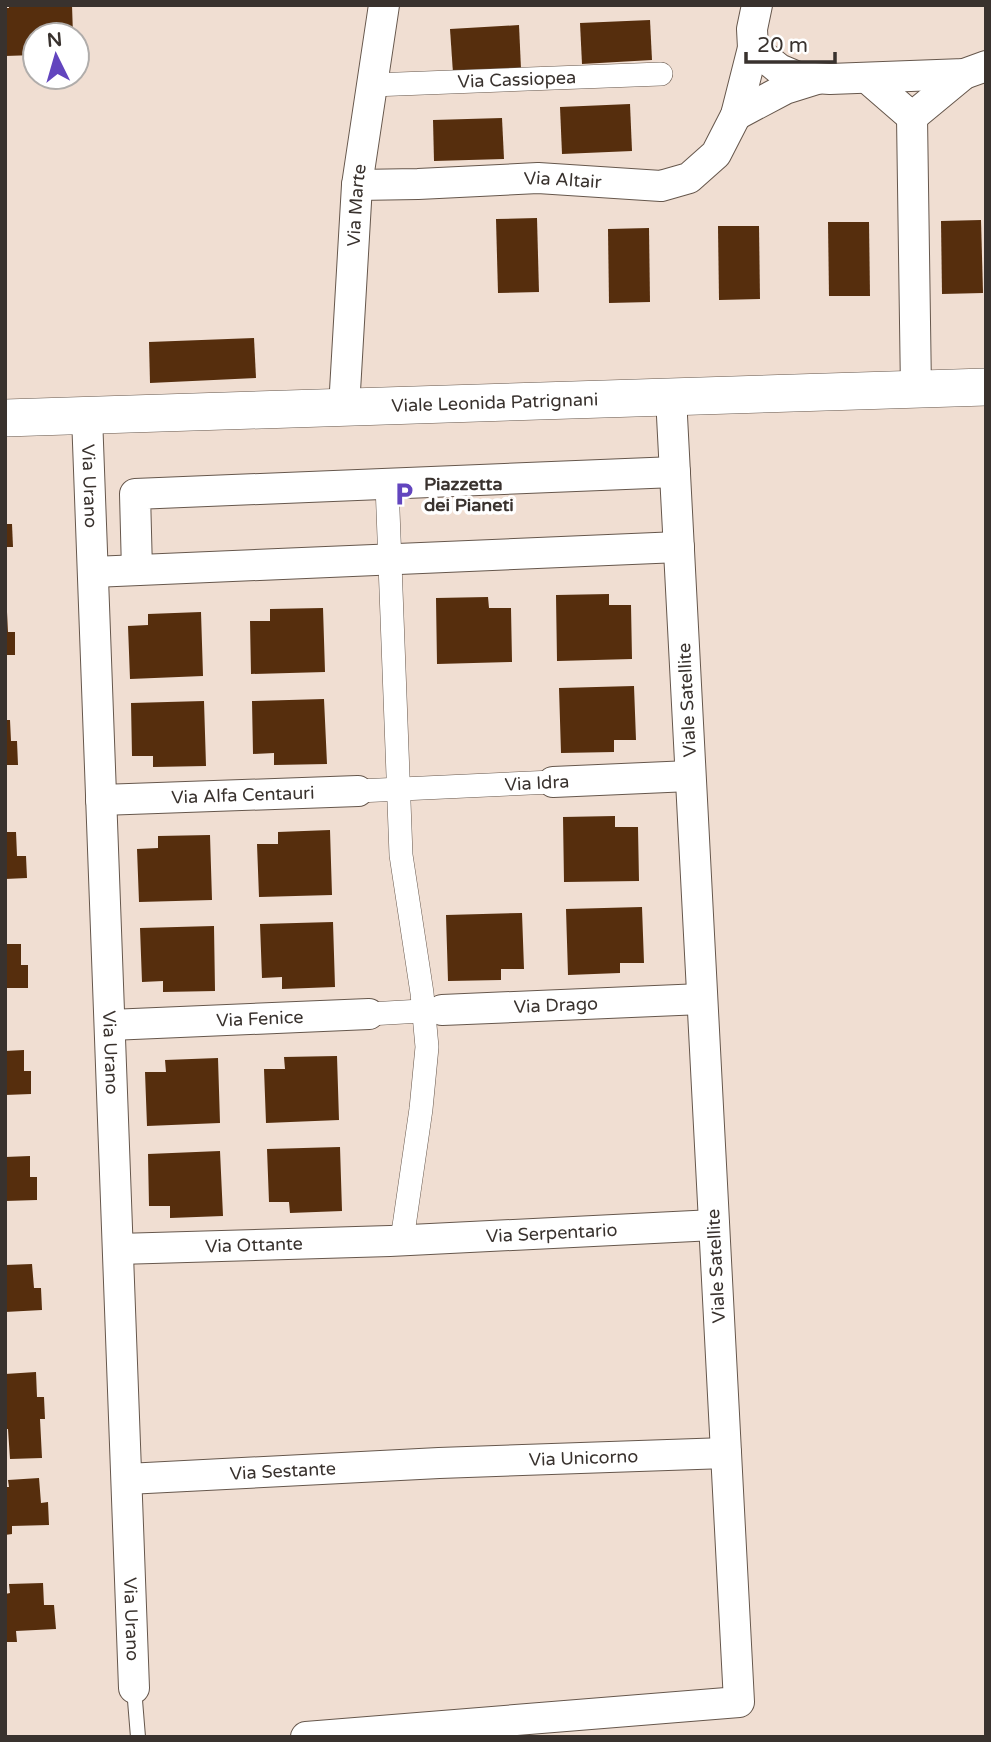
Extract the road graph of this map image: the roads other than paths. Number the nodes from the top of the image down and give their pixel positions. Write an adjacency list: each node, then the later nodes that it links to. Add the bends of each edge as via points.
1 (384, 5): 8 (street, Via Marte)
2 (757, 5): 3 (street, Via Altair)
3 (753, 48): 7 (street, via 779,69); 9 (street, Via Altair)
4 (975, 70): 6 (street); 10 (street)
5 (661, 74): 8 (street, Via Cassiopea)
6 (867, 78): 7 (street); 10 (street)
7 (817, 79): 9 (street, via 785,89)
8 (372, 85): 11 (street, Via Marte)
9 (736, 115): 11 (street, Via Altair, via 716,154 689,178 661,186 538,178)
10 (912, 117): 13 (street)
11 (357, 185): 15 (street, Via Marte)
12 (986, 387): 13 (street, Viale Leonida Patrignani)
13 (916, 390): 14 (street, Viale Leonida Patrignani)
14 (671, 397): 15 (street, Viale Leonida Patrignani); 18 (street, Viale Satellite)
15 (344, 408): 16 (street, Viale Leonida Patrignani)
16 (87, 416): 17 (street, Viale Leonida Patrignani); 23 (street, Via Urano)
17 (5, 418)
18 (675, 472): 19 (street); 20 (street, Viale Satellite)
19 (387, 484): 21 (street); 22 (street, via 135,495)
20 (679, 547): 21 (street); 24 (street, Viale Satellite)
21 (390, 559): 22 (street); 26 (street)
22 (137, 570): 23 (street)
23 (93, 572): 27 (street, Via Urano)
24 (690, 776): 25 (street, Via Idra); 28 (street, Viale Satellite)
25 (553, 782): 26 (street, Via Idra)
26 (380, 790): 27 (street, Via Alfa Centauri); 29 (street, via 401,855)
27 (101, 800): 31 (street, Via Urano)
28 (702, 999): 29 (street, Via Drago); 32 (street, Viale Satellite)
29 (425, 1011): 30 (street, Via Fenice); 33 (street, via 424,1078 414,1161)
30 (369, 1014): 31 (street, Via Fenice)
31 (110, 1026): 34 (street, Via Urano)
32 (714, 1226): 33 (street, Via Serpentario); 35 (street, Viale Satellite)
33 (396, 1240): 34 (street, Via Ottante)
34 (118, 1249): 37 (street, Via Urano)
35 (726, 1453): 36 (street, Via Unicorno); 40 (street, Viale Satellite, via 739,1702)
36 (439, 1463): 37 (street, Via Sestante)
37 (127, 1479): 38 (street, Via Urano)
38 (134, 1688): 39 (lane)
39 (138, 1737)
40 (306, 1737)

